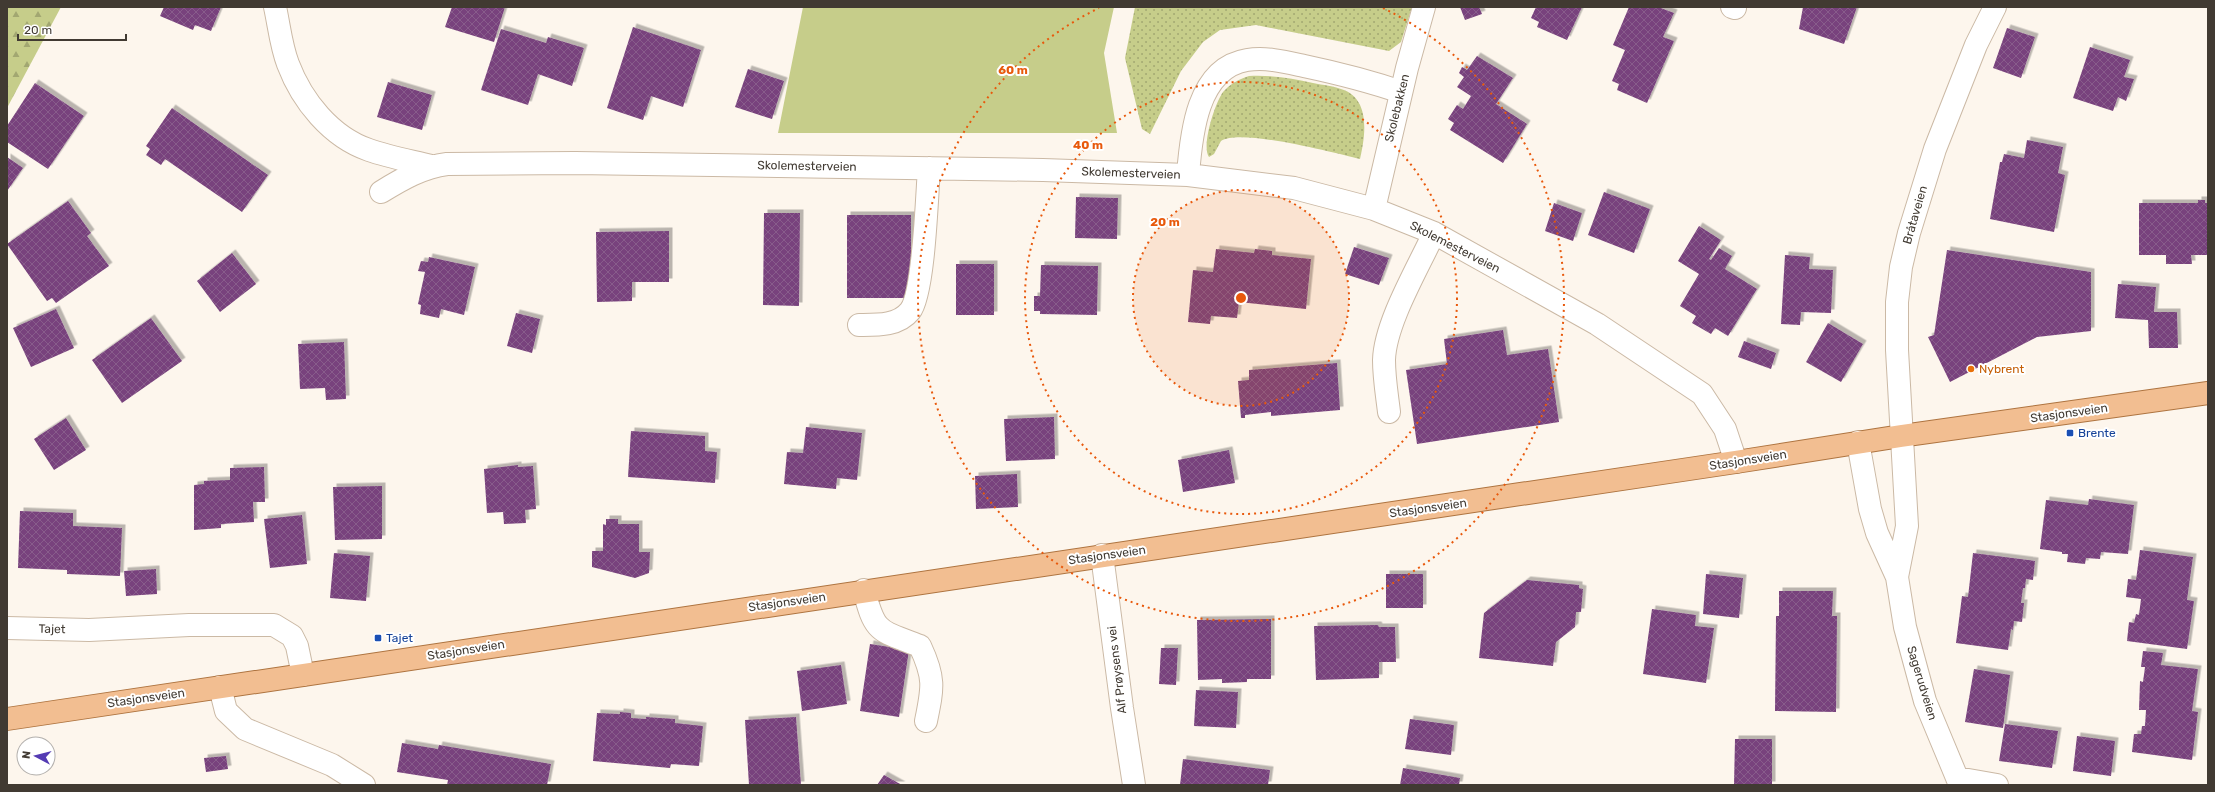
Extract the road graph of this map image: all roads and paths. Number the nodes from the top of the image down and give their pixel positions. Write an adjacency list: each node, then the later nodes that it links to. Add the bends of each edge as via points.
1 (276, 7): 5 (street, Skolemesterveien, via 288,64 308,101 325,123 348,141 369,150)
2 (1424, 7): 4 (street, Skolebakken)
3 (1995, 7): 14 (street, Bråtaveien, via 1976,45 1935,149 1901,267 1897,302)
4 (1401, 92): 7 (street, via 1350,75 1276,60 1247,60 1232,65 1218,75 1199,108 1192,134); 9 (street, Skolebakken)
5 (431, 166): 6 (street, Skolemesterveien, via 575,163); 8 (street, Skolemesterveien)
6 (929, 168): 7 (street, Skolemesterveien); 11 (street, via 919,284 910,310 890,324)
7 (1188, 175): 9 (street, Skolemesterveien, via 1294,188)
8 (381, 192)
9 (1374, 209): 10 (street, Skolemesterveien)
10 (1434, 233): 13 (street, via 1387,342 1385,376); 16 (street, Skolemesterveien, via 1597,324 1702,394 1725,429)
11 (859, 325)
12 (2208, 393): 14 (main road, Stasjonsveien)
13 (1389, 412)
14 (1901, 436): 15 (main road, Stasjonsveien); 18 (street, Sagerudveien, via 1906,526)
15 (1858, 442): 16 (main road, Stasjonsveien); 18 (street, Sagerudveien, via 1870,509 1877,533)
16 (1736, 462): 17 (main road, Stasjonsveien)
17 (1102, 555): 19 (main road, Stasjonsveien); 27 (street, Alf Prøysens vei)
18 (1897, 577): 25 (street, Sagerudveien, via 1905,627 1925,701)
19 (864, 590): 21 (main road, Stasjonsveien); 24 (street, via 870,616 880,630 920,646 927,661 933,687)
20 (7, 628): 21 (street, Tajet, via 89,630 219,624 274,625 292,636 297,646)
21 (303, 675): 22 (main road, Stasjonsveien)
22 (220, 687): 23 (main road, Stasjonsveien); 26 (street, via 226,711 245,729 332,765)
23 (7, 719)
24 (926, 721)
25 (1959, 781): 28 (street)
26 (364, 785)
27 (1134, 785)
28 (1997, 785)

